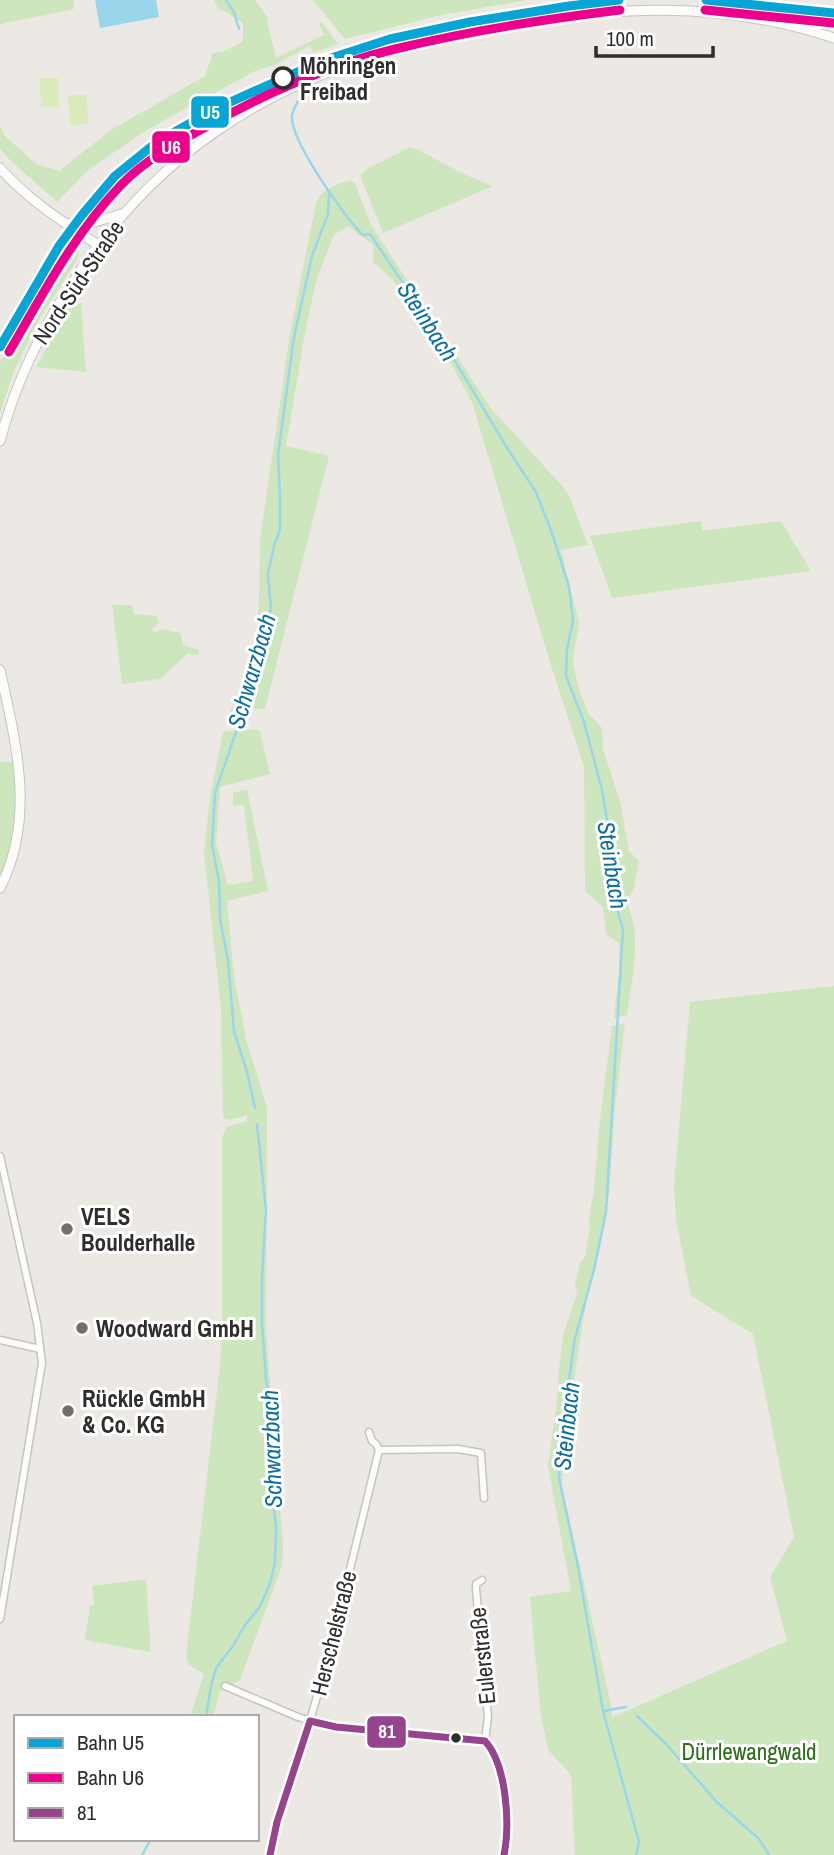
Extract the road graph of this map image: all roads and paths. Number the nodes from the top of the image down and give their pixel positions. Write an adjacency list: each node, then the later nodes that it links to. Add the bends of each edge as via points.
1 (834, 37): 3 (main road, Nord-Süd-Straße, via 743,15 641,9 516,25 400,49 314,78 233,119 165,170)
2 (0, 168): 4 (main road)
3 (125, 212): 4 (main road, via 91,223); 5 (main road, Nord-Süd-Straße); 6 (main road, via 97,258)
4 (64, 223): 5 (main road)
5 (98, 245): 6 (main road, Nord-Süd-Straße)
6 (74, 280): 7 (main road, Nord-Süd-Straße, via 28,361)
7 (0, 441)
8 (0, 670): 9 (main road, via 21,791 12,859)
9 (0, 888)
10 (0, 1156): 12 (street)
11 (0, 1340): 12 (street)
12 (40, 1349): 16 (street, via 42,1363)
13 (369, 1432): 14 (street)
14 (379, 1450): 15 (street, via 481,1453); 20 (street, Herschelstraße)
15 (484, 1498)
16 (3, 1577): 18 (street)
17 (482, 1580): 21 (street, Eulerstraße, via 476,1584 488,1717)
18 (0, 1619)
19 (225, 1686): 20 (street)
20 (310, 1721): 21 (street); 22 (street, Herschelstraße)
21 (485, 1741): 23 (street, Eulerstraße, via 493,1749 506,1796)
22 (270, 1855)
23 (504, 1855)

